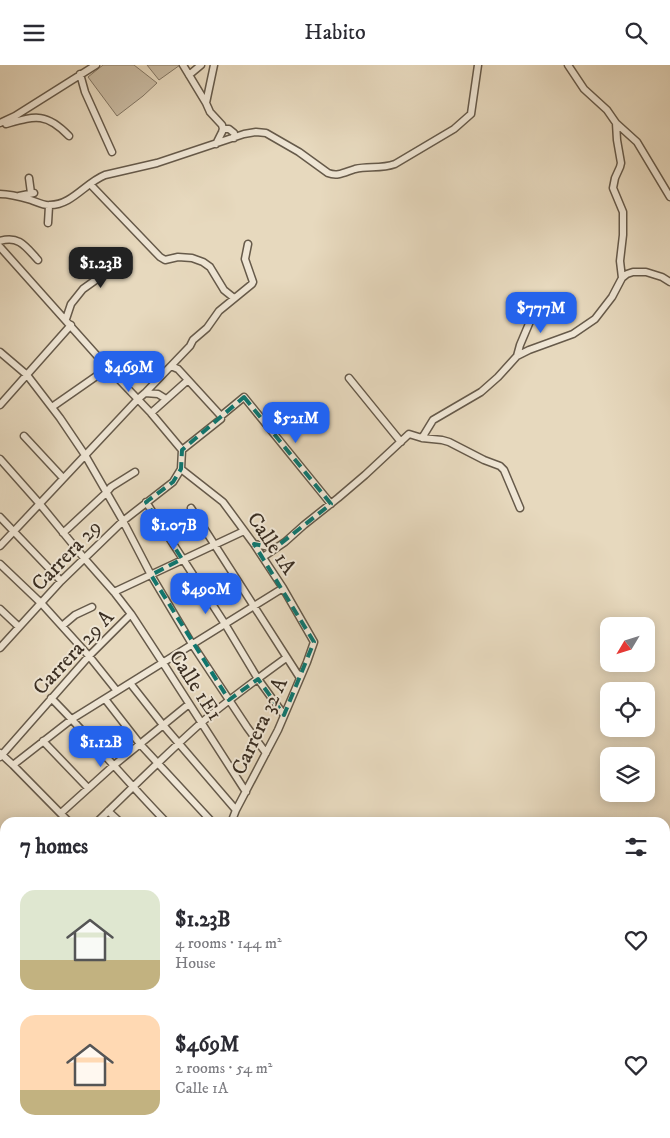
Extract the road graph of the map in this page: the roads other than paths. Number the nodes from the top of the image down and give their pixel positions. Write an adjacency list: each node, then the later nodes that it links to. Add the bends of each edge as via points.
1 (96, 65): 7 (street)
2 (183, 65): 8 (street)
3 (201, 65): 8 (street)
4 (214, 65): 9 (street)
5 (478, 65): 15 (street, via 471,114 454,129 385,167 358,168 333,175 266,133)
6 (568, 65): 11 (street, via 584,89 607,109)
7 (80, 74): 10 (street); 17 (street)
8 (189, 75): 9 (street)
9 (206, 103): 12 (street)
10 (3, 123): 13 (street); 14 (street, via 39,117 59,125)
11 (616, 123): 22 (street, via 637,142); 30 (street, via 621,163 614,188 623,212)
12 (223, 129): 15 (street, via 234,133); 16 (street)
13 (11, 131)
14 (69, 136)
15 (234, 138): 16 (street)
16 (216, 144): 19 (street, via 158,163 105,175)
17 (112, 152)
18 (29, 179): 21 (street, via 33,193)
19 (90, 184): 23 (street, via 62,203); 32 (street, via 160,257 204,262 224,290)
20 (0, 195): 21 (street)
21 (18, 196): 23 (street)
22 (670, 197)
23 (49, 206): 24 (street)
24 (48, 223)
25 (0, 241): 29 (street, via 16,240)
26 (248, 244): 32 (street, via 245,259 252,282)
27 (0, 247): 34 (street)
28 (94, 252): 34 (street, via 96,279 71,304)
29 (38, 260)
30 (622, 277): 31 (street, via 633,272 646,272); 37 (street, via 596,319 573,333)
31 (670, 282)
32 (234, 298): 38 (street)
33 (549, 303): 37 (street, via 531,319)
34 (66, 319): 35 (street)
35 (71, 325): 39 (street); 40 (street)
36 (0, 352): 40 (street)
37 (516, 356): 51 (street, via 498,377 480,391 433,420)
38 (170, 366): 42 (street, via 178,369); 43 (street)
39 (108, 368): 44 (street); 47 (street)
40 (27, 375): 46 (street); 47 (street)
41 (349, 378): 52 (street)
42 (188, 380): 45 (street); 49 (street)
43 (145, 393): 44 (street); 45 (street, via 158,394)
44 (138, 399): 48 (street); 54 (street)
45 (166, 399): 48 (street)
46 (0, 405)
47 (52, 407): 54 (street)
48 (151, 413): 53 (street)
49 (221, 416): 53 (street); 62 (street, via 244,397)
50 (24, 436): 58 (street)
51 (422, 437): 52 (street, via 408,434); 64 (street, via 442,440 500,466)
52 (401, 442): 62 (street)
53 (182, 451): 56 (street)
54 (85, 455): 58 (street); 59 (street)
55 (0, 459): 61 (street, Calle 1E1)
56 (181, 469): 60 (street, Carrera 29, via 173,483); 67 (street, Calle 1A, via 223,501)
57 (135, 472): 59 (street)
58 (63, 478): 61 (street)
59 (106, 493): 66 (street); 69 (street)
60 (146, 502): 66 (street, Carrera 29); 76 (street)
61 (39, 503): 68 (street); 69 (street, Calle 1E1)
62 (331, 504): 73 (street)
63 (191, 508): 71 (street)
64 (520, 508)
65 (0, 517): 68 (street)
66 (123, 521): 75 (street, Carrera 29); 78 (street)
67 (244, 531): 70 (street, Calle 1A); 71 (street, Carrera 29 A)
68 (13, 532): 72 (street); 79 (street)
69 (63, 533): 75 (street, Calle 1E1)
70 (254, 544): 73 (street); 74 (street, Calle 1A)
71 (214, 545): 76 (street, Carrera 29 A); 84 (street)
72 (0, 546)
73 (275, 548): 74 (street)
74 (263, 557): 80 (street, Calle 1A)
75 (84, 558): 79 (street, Carrera 29); 81 (street, Calle 1E1)
76 (182, 559): 78 (street, Carrera 29 A); 87 (street)
77 (0, 564): 82 (street)
78 (150, 575): 81 (street, Carrera 29 A); 91 (street)
79 (61, 581): 82 (street, Carrera 29)
80 (283, 588): 84 (street); 90 (street, Calle 1A)
81 (114, 592): 86 (street, Calle 1E1)
82 (42, 604): 88 (street); 89 (street, Carrera 29)
83 (92, 607): 88 (street)
84 (254, 607): 87 (street); 94 (street)
85 (0, 609): 89 (street)
86 (131, 615): 93 (street, Carrera 29 A); 95 (street, Calle 1E1)
87 (225, 624): 91 (street); 97 (street)
88 (62, 626): 93 (street)
89 (19, 627): 92 (street, Carrera 29)
90 (314, 643): 96 (street, Carrera 32 A)
91 (192, 644): 95 (street); 102 (street)
92 (0, 648)
93 (89, 656): 99 (street); 100 (street, Carrera 29 A)
94 (286, 658): 96 (street); 97 (street)
95 (163, 663): 98 (street); 103 (street, Calle 1E1)
96 (300, 678): 104 (street, Carrera 32 A)
97 (258, 679): 102 (street); 104 (street)
98 (130, 683): 99 (street); 107 (street)
99 (118, 691): 101 (street)
100 (51, 698): 105 (street); 112 (street, Carrera 29 A)
101 (105, 699): 105 (street); 109 (street)
102 (229, 700): 106 (street); 111 (street)
103 (189, 704): 106 (street, Calle 1E1); 107 (street)
104 (284, 715): 111 (street, Carrera 32 A)
105 (72, 719): 108 (street); 115 (street)
106 (201, 723): 110 (street); 118 (street, Calle 1E1)
107 (163, 725): 109 (street); 110 (street)
108 (43, 741): 114 (street); 117 (street)
109 (140, 743): 113 (street); 115 (street)
110 (179, 744): 113 (street); 120 (street)
111 (266, 753): 118 (street, Carrera 32 A)
112 (1, 755): 114 (street)
113 (158, 763): 116 (street); 126 (street)
114 (13, 765): 121 (street)
115 (113, 765): 116 (street); 117 (street)
116 (133, 787): 119 (street); 125 (street)
117 (88, 788): 121 (street)
118 (246, 792): 120 (street, Carrera 32 A)
119 (108, 811): 123 (street); 124 (street)
120 (236, 811): 127 (street, Carrera 32 A)
121 (61, 813): 122 (street)
122 (65, 817)
123 (102, 817)
124 (114, 817)
125 (161, 817)
126 (208, 817)
127 (234, 817)

